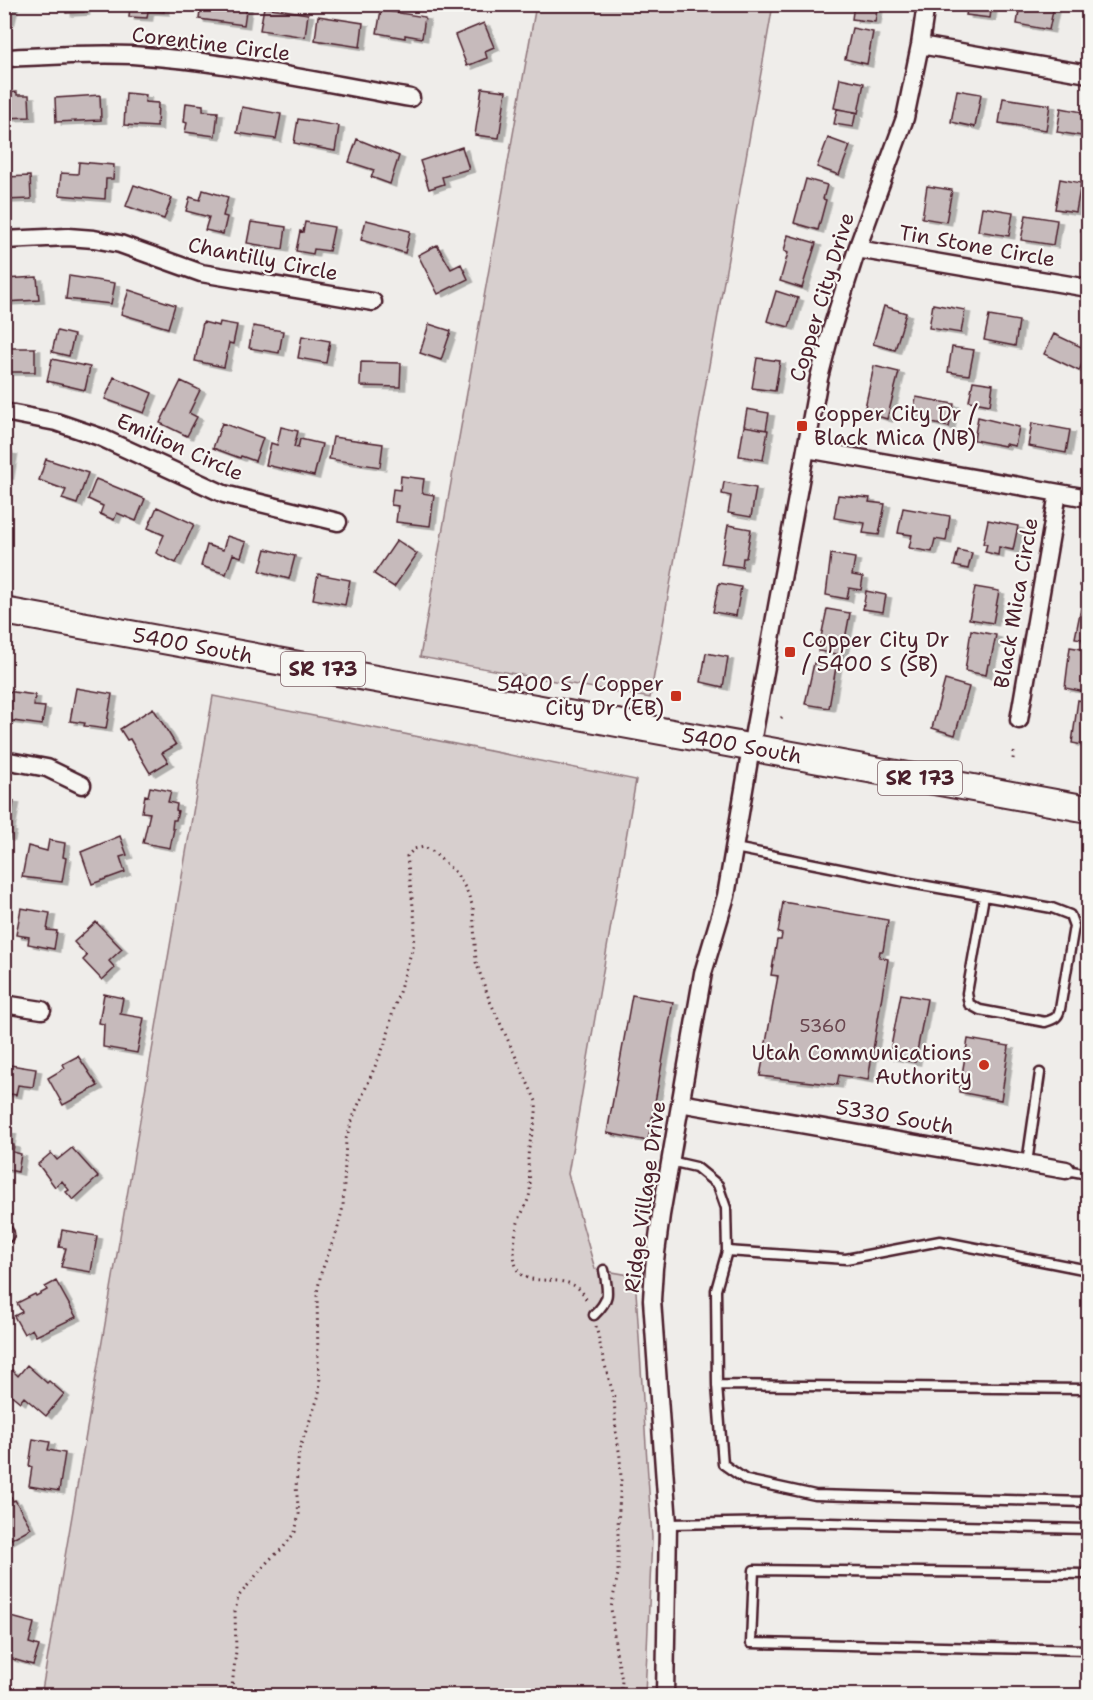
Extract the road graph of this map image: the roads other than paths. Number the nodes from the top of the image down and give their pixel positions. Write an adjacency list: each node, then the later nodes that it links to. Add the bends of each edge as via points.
1 (926, 4): 2 (street, Copper City Drive)
2 (920, 45): 4 (street); 7 (street, Copper City Drive, via 902,129)
3 (4, 58): 5 (street, Corentine Circle, via 130,55 172,59)
4 (1089, 74)
5 (411, 98)
6 (4, 240): 9 (street, Chantilly Circle, via 94,239 120,244 201,273)
7 (858, 249): 8 (street, Tin Stone Circle); 11 (street, Copper City Drive, via 823,361)
8 (1089, 288)
9 (373, 302)
10 (4, 412): 14 (street, Emilion Circle, via 100,436 224,494)
11 (807, 449): 12 (street); 17 (street, Copper City Drive)
12 (1058, 493): 13 (street); 16 (street, Black Mica Circle)
13 (1089, 498)
14 (338, 522)
15 (4, 611): 17 (main road, 5400 South / SR 173)
16 (1019, 720)
17 (751, 748): 20 (main road, 5400 South / SR 173); 21 (street, Ridge Village Drive)
18 (4, 760): 19 (street, via 47,768)
19 (82, 785)
20 (1089, 809)
21 (735, 848): 22 (lane); 26 (street, Ridge Village Drive, via 725,903 703,973)
22 (984, 896): 22 (lane, via 1070,915 1074,926 1060,1009 1054,1019 1045,1022 980,1010 969,1004 967,993)
23 (4, 1004): 24 (street)
24 (42, 1010)
25 (1040, 1074): 28 (lane)
26 (680, 1103): 27 (street, Ridge Village Drive); 28 (street, 5330 South)
27 (670, 1161): 31 (lane, via 696,1167 718,1185 726,1208); 38 (street, Ridge Village Drive, via 652,1300)
28 (1027, 1163): 29 (street, 5330 South)
29 (1066, 1170): 30 (lane)
30 (1089, 1174)
31 (727, 1251): 33 (lane, via 846,1259 940,1241); 35 (lane, via 716,1290)
32 (604, 1270): 34 (lane, via 608,1292 604,1306)
33 (1089, 1270)
34 (594, 1315)
35 (717, 1385): 36 (lane); 37 (lane, via 723,1464 746,1480 815,1495)
36 (1089, 1389)
37 (1089, 1502)
38 (668, 1524): 39 (lane, via 786,1522); 42 (street, Ridge Village Drive)
39 (1089, 1529)
40 (1089, 1574): 41 (lane, via 754,1570 751,1642)
41 (1089, 1650)
42 (665, 1695)

